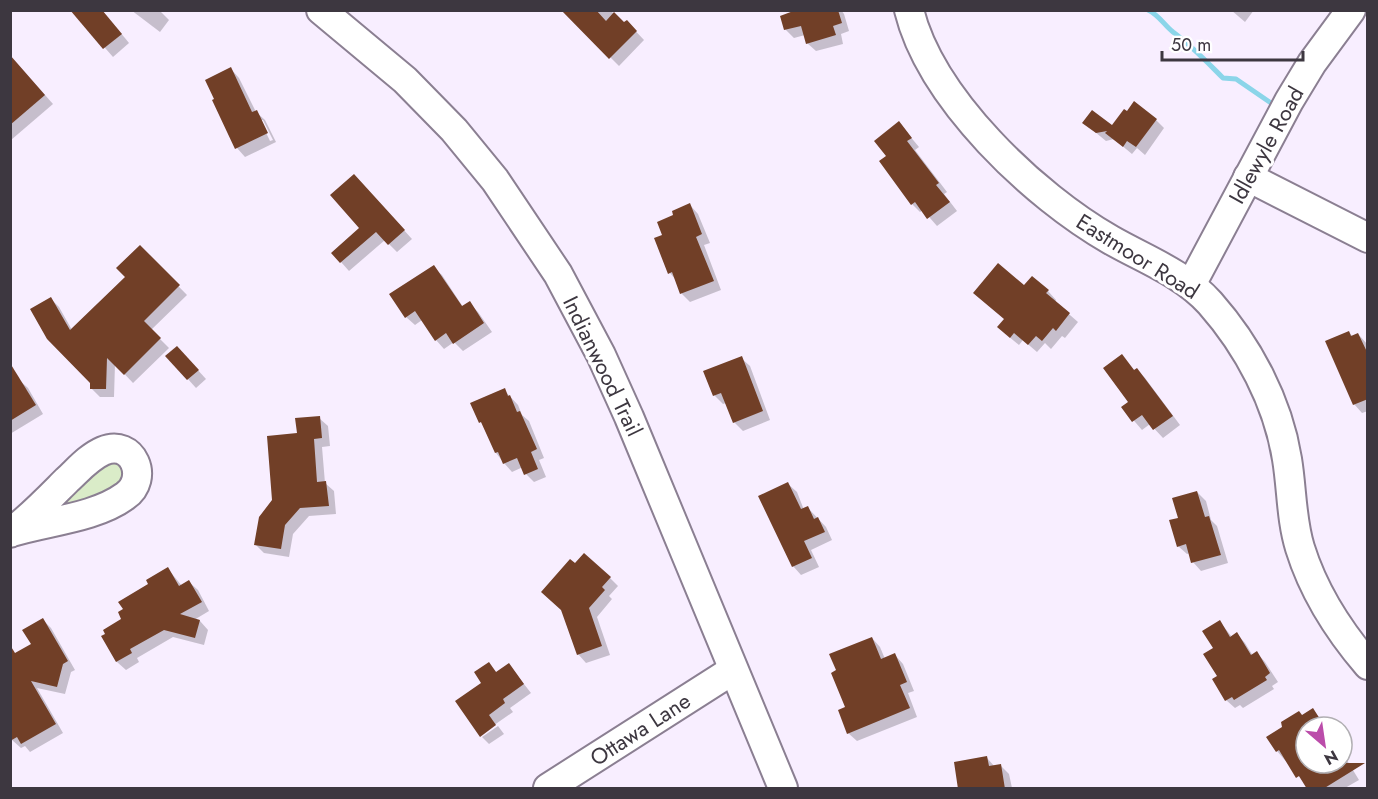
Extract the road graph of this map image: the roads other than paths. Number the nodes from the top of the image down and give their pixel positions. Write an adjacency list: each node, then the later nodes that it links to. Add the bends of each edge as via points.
1 (321, 10): 8 (street, Indianwood Trail, via 405,80 454,130 495,180 552,265 614,382)
2 (909, 10): 6 (street, Eastmoor Road, via 928,58 946,88 988,140 1033,184 1080,220)
3 (1351, 10): 4 (street, Idlewyle Road, via 1312,63)
4 (1248, 177): 5 (street); 6 (street, Idlewyle Road)
5 (1368, 238)
6 (1191, 285): 7 (street, Eastmoor Road, via 1226,323 1262,380 1282,436 1293,515 1310,576 1323,604)
7 (1368, 665)
8 (733, 670): 9 (street, Ottawa Lane); 10 (street, Indianwood Trail)
9 (548, 789)
10 (783, 789)

